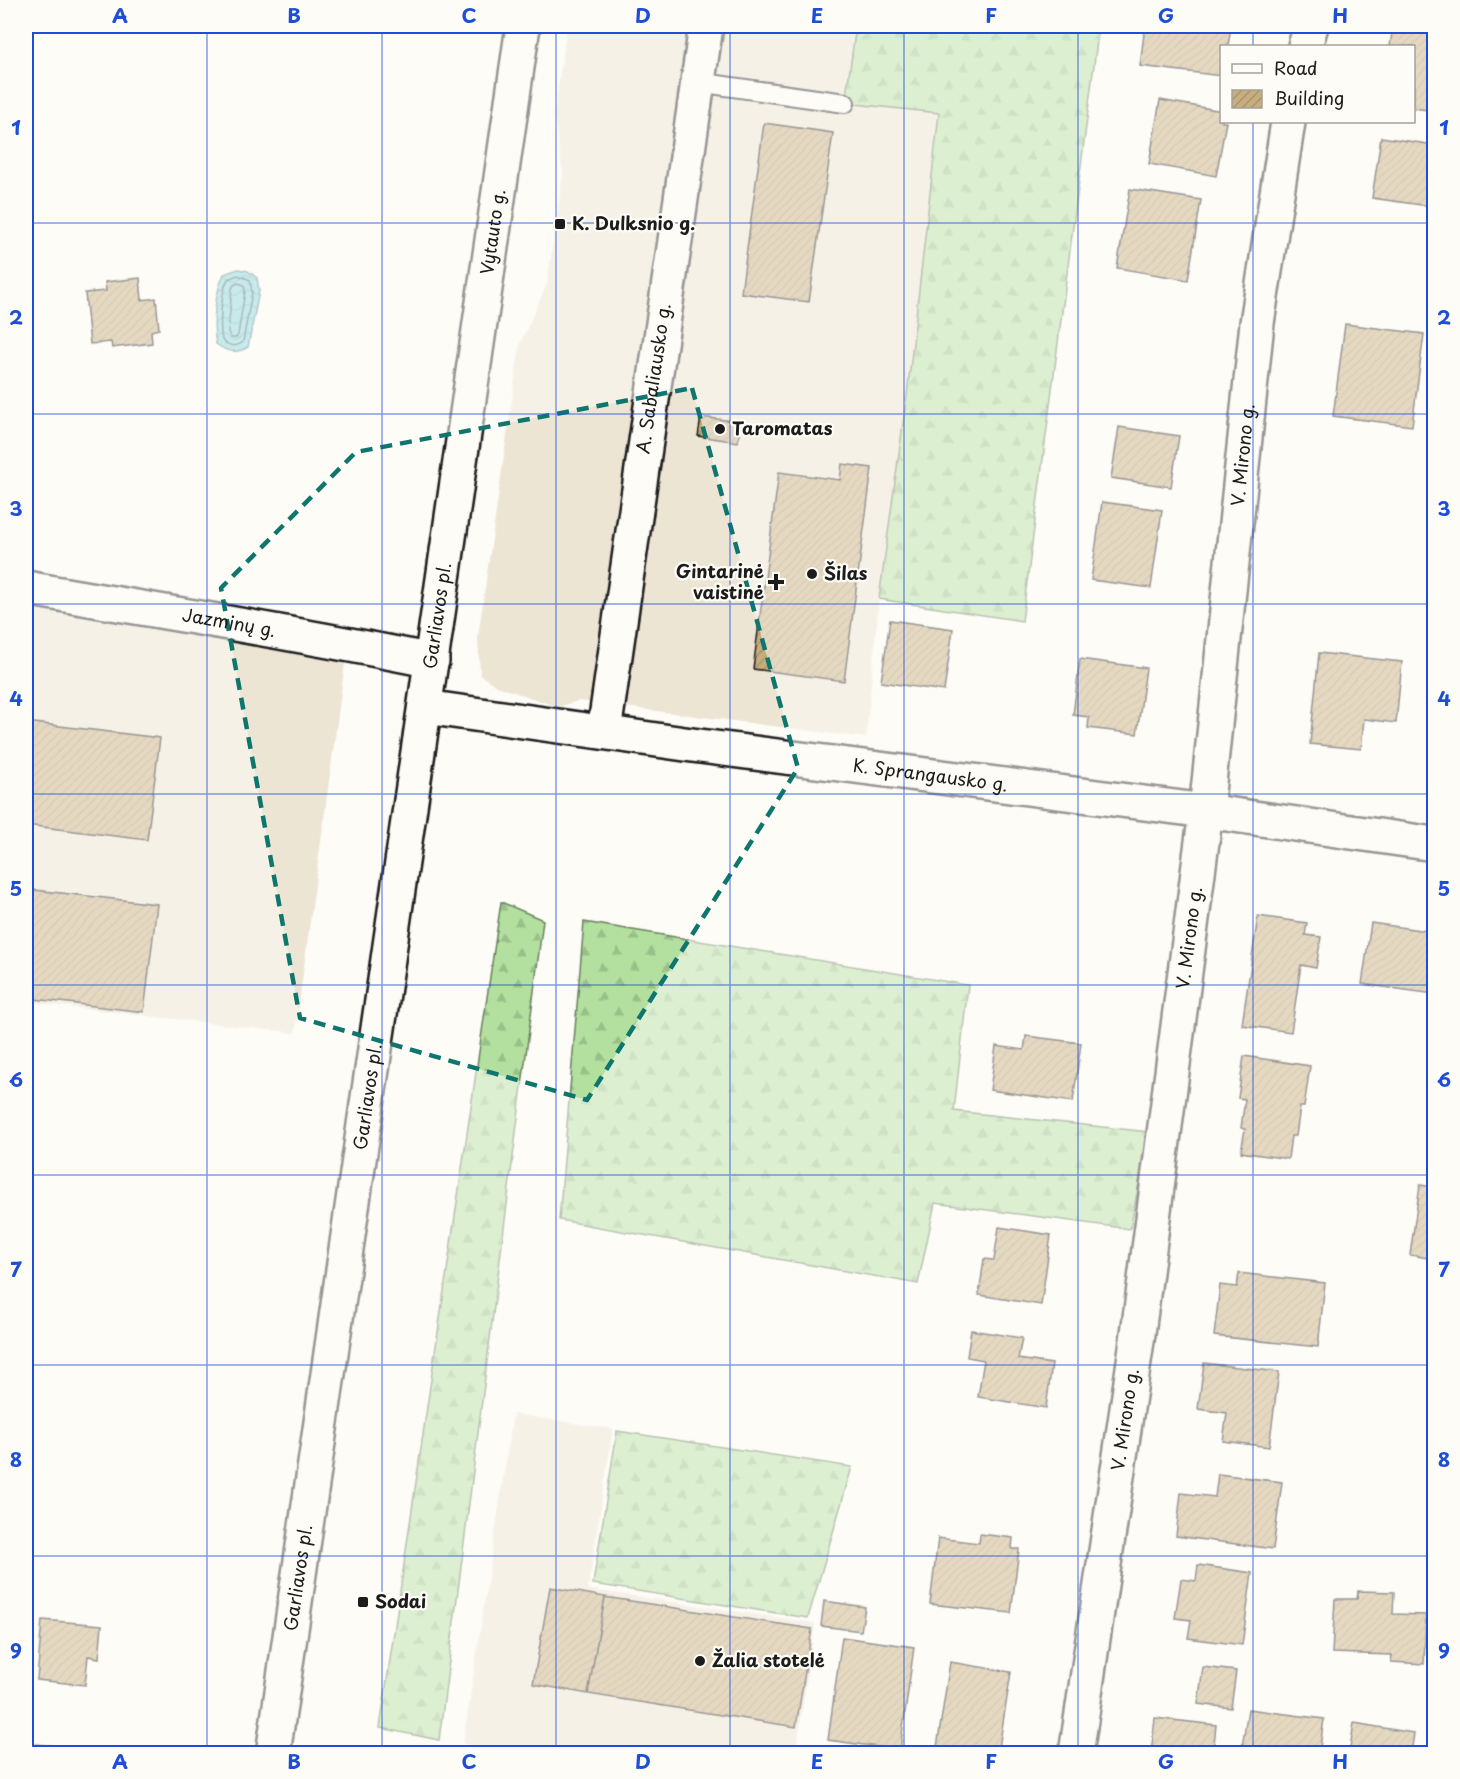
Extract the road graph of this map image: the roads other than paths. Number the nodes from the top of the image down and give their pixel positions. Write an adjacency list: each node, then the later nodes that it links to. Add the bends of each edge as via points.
1 (523, 26): 8 (street, Vytauto g.)
2 (706, 26): 5 (street, A. Sabaliausko g.)
3 (1311, 26): 4 (street)
4 (1305, 45)
5 (698, 82): 6 (lane); 12 (street, A. Sabaliausko g., via 642,448)
6 (845, 103)
7 (1288, 123): 13 (street, V. Mirono g., via 1257,323)
8 (464, 438): 10 (street, Garliavos pl.)
9 (26, 588): 10 (street, Jazminų g.)
10 (432, 661): 11 (street, Garliavos pl.)
11 (425, 707): 12 (street, K. Sprangausko g.); 15 (street, Garliavos pl.)
12 (604, 732): 13 (street, K. Sprangausko g.)
13 (1206, 811): 14 (street, K. Sprangausko g.); 16 (street, V. Mirono g., via 1137,1341)
14 (1434, 844)
15 (279, 1753)
16 (1076, 1754)

